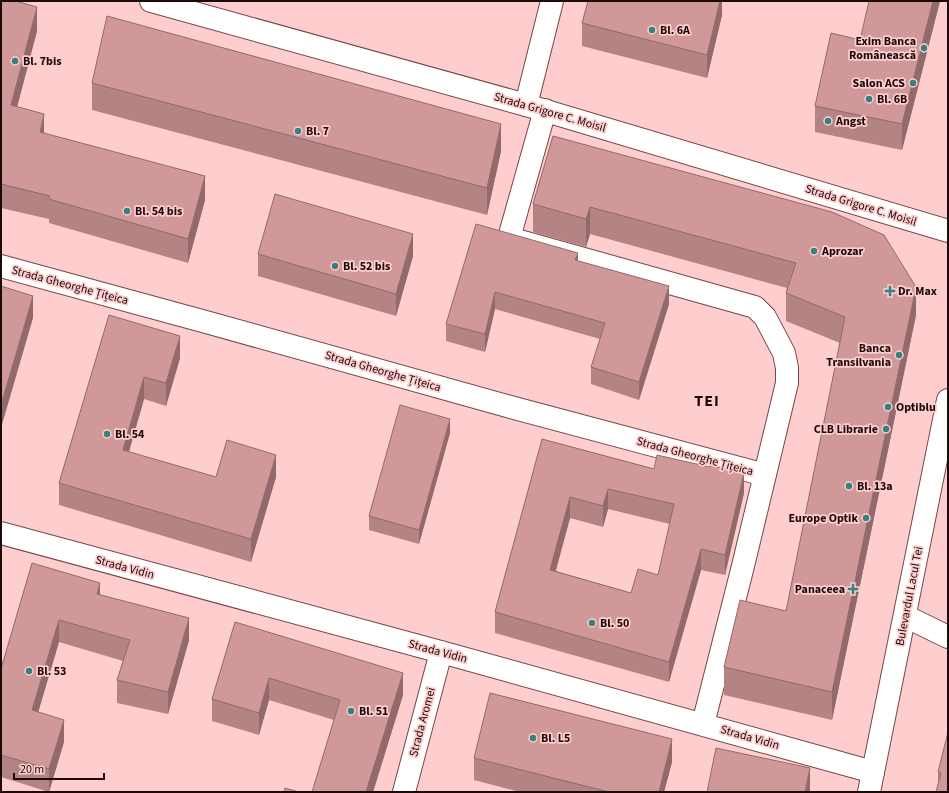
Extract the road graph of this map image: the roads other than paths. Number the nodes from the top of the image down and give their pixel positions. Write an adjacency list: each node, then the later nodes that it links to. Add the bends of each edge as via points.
1 (151, 1): 3 (street, Strada Grigore C. Moisil)
2 (552, 1): 3 (street)
3 (536, 108): 4 (street, Strada Grigore C. Moisil); 7 (street, via 509,238 755,307 765,317 784,354 787,368 787,383)
4 (948, 231)
5 (1, 266): 7 (street, Strada Gheorghe Țițeica)
6 (948, 400): 9 (street, Bulevardul Lacul Tei)
7 (765, 475): 12 (street)
8 (1, 533): 11 (street, Strada Vidin)
9 (905, 616): 10 (street); 13 (street, Bulevardul Lacul Tei)
10 (948, 637)
11 (440, 652): 12 (street, Strada Vidin); 14 (street, Strada Aromei)
12 (703, 724): 13 (street, Strada Vidin)
13 (871, 782)
14 (404, 792)

